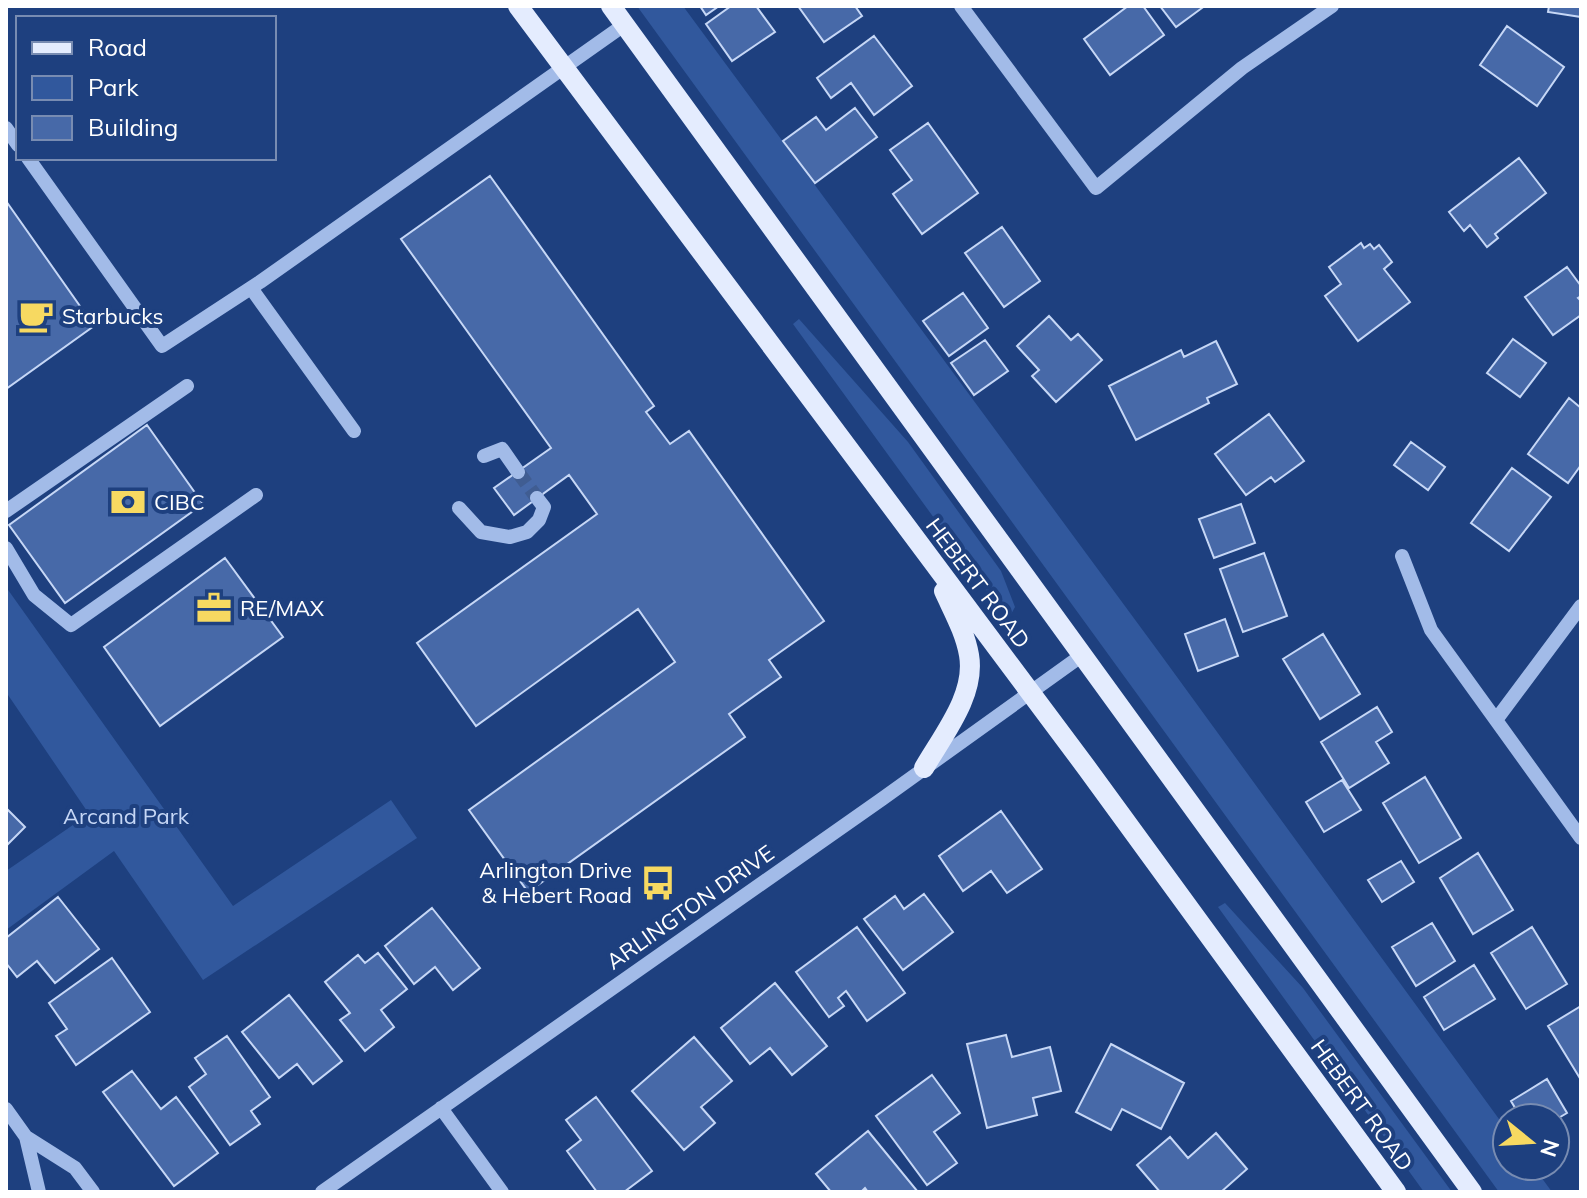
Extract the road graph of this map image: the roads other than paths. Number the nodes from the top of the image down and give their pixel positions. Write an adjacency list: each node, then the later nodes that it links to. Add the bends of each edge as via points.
1 (518, 6): 6 (main road, HEBERT ROAD)
2 (611, 6): 5 (main road, HEBERT ROAD)
3 (961, 6): 4 (street, via 1096,188 1242,68)
4 (1332, 6)
5 (624, 25): 6 (street); 21 (main road, HEBERT ROAD)
6 (563, 68): 8 (street); 19 (main road, HEBERT ROAD)
7 (29, 160): 8 (street, via 162,346)
8 (251, 288): 10 (street)
9 (187, 386): 16 (street)
10 (354, 431)
11 (484, 456): 12 (street, via 502,449)
12 (518, 472)
13 (256, 495): 17 (street, via 71,625 34,595)
14 (537, 498): 15 (street, via 544,507 539,520 527,532 510,537 481,532)
15 (459, 508)
16 (6, 511)
17 (6, 548)
18 (1402, 556): 23 (street, via 1431,630)
19 (931, 562): 22 (main road, HEBERT ROAD); 24 (main road, via 964,637 969,678 964,698)
20 (1581, 606): 23 (street)
21 (1081, 656): 22 (street, ARLINGTON DRIVE); 34 (main road, HEBERT ROAD)
22 (1031, 693): 24 (street, ARLINGTON DRIVE); 33 (main road, HEBERT ROAD)
23 (1496, 720): 25 (street)
24 (924, 768): 26 (street, ARLINGTON DRIVE)
25 (1581, 838)
26 (441, 1108): 31 (street, ARLINGTON DRIVE); 32 (street)
27 (6, 1109): 28 (street)
28 (26, 1137): 29 (street); 30 (street, via 75,1168)
29 (39, 1192)
30 (93, 1192)
31 (322, 1192)
32 (502, 1192)
33 (1396, 1192)
34 (1472, 1192)

